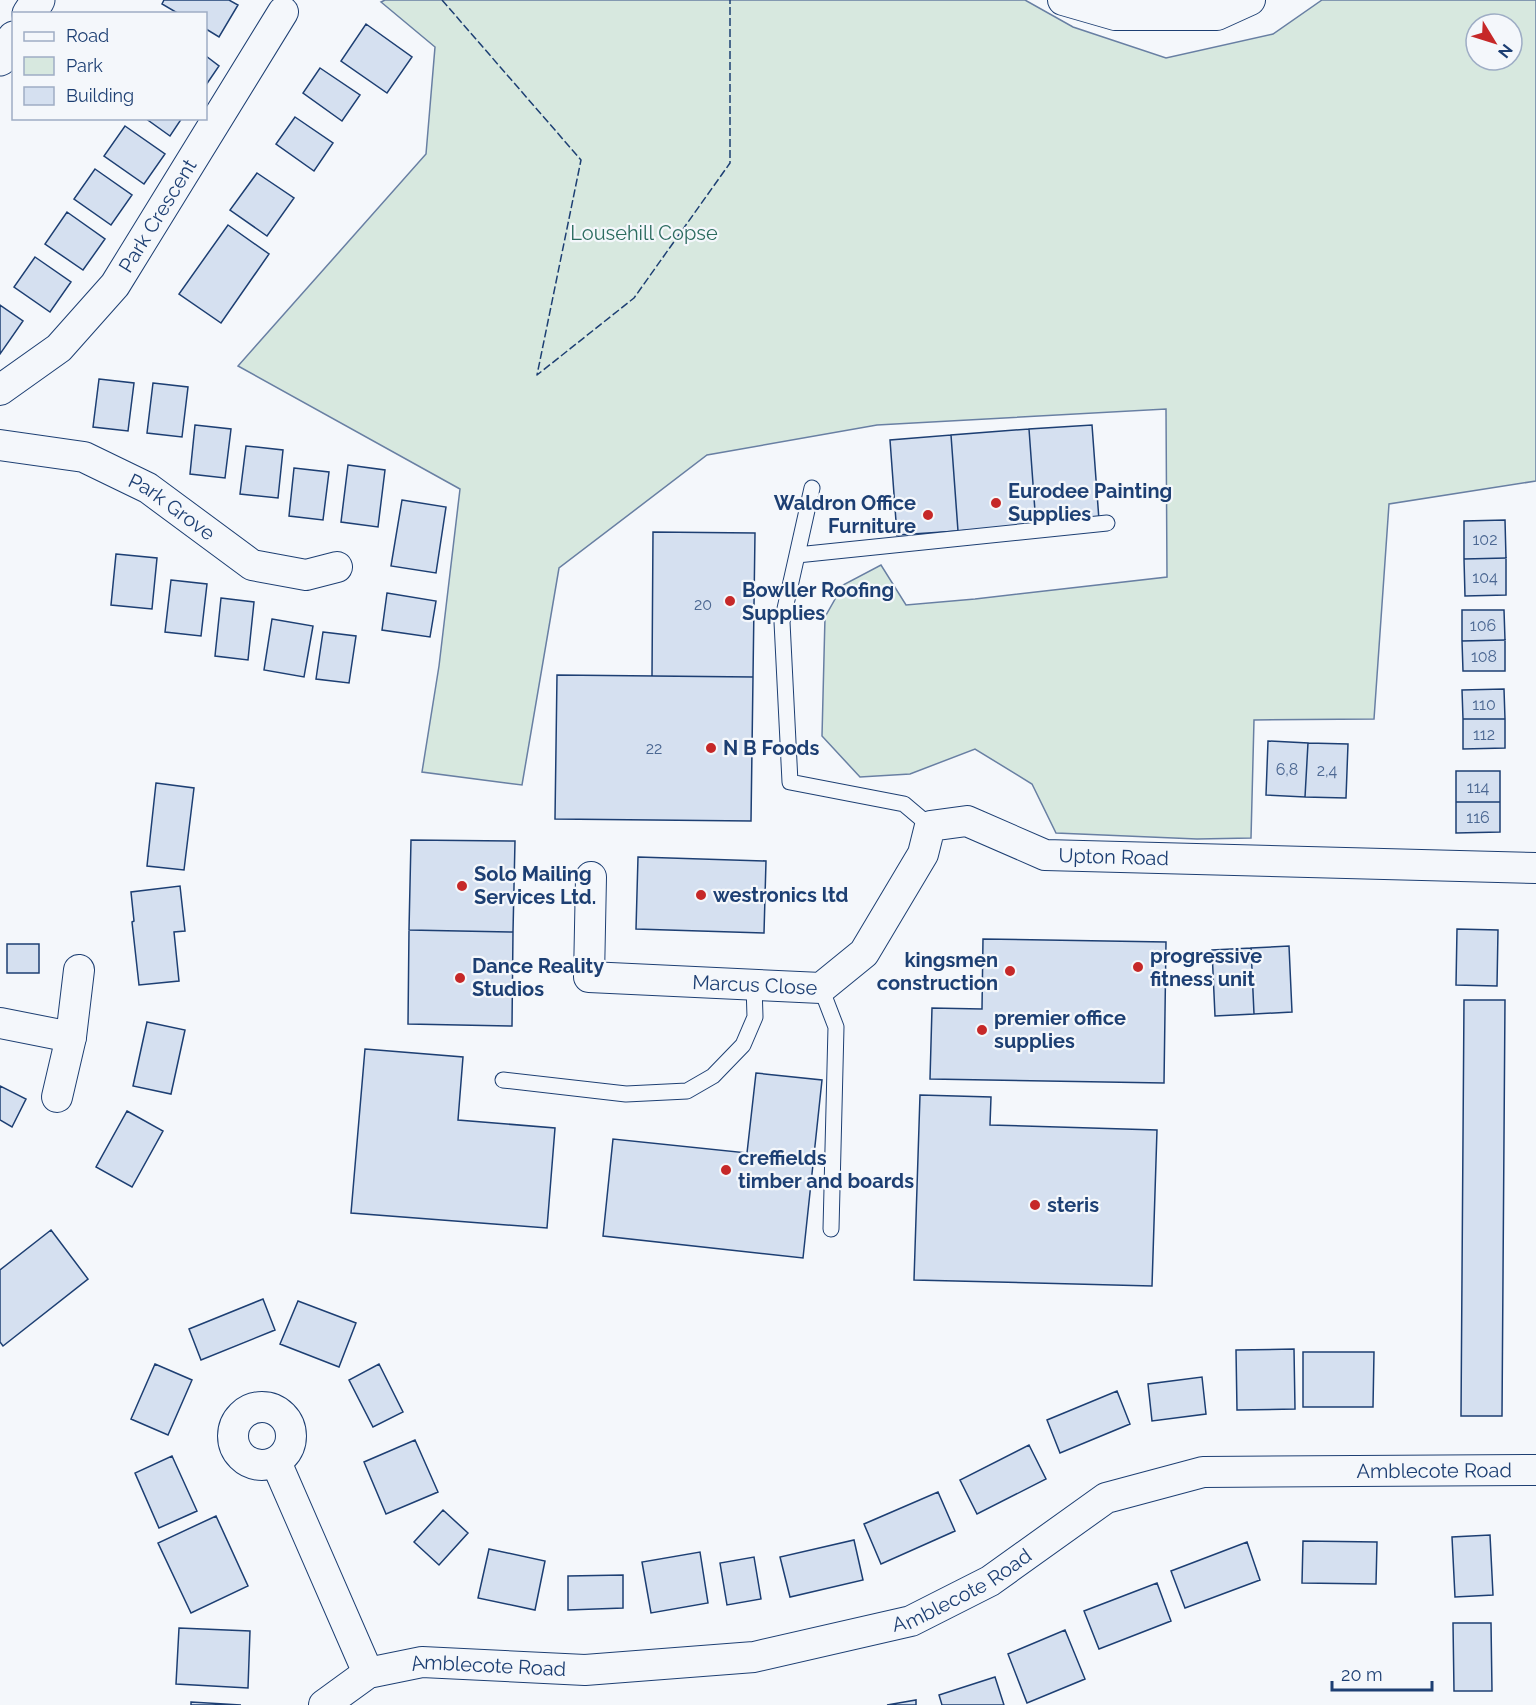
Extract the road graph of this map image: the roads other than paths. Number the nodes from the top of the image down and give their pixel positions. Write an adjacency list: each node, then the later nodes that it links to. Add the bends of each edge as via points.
1 (1063, 0): 2 (street, via 1115,15 1217,15)
2 (1250, 0)
3 (283, 12): 6 (street, Park Crescent, via 115,285 59,348)
4 (12, 41): 5 (street)
5 (0, 59)
6 (0, 390)
7 (0, 445): 11 (street, Park Grove, via 84,457 148,488 252,565 306,575)
8 (812, 488): 10 (lane)
9 (1107, 523): 10 (lane)
10 (797, 555): 12 (lane, via 782,622 790,782 904,804)
11 (337, 567)
12 (930, 826): 13 (street, Upton Road, via 967,821 1045,855); 17 (street, Marcus Close, via 923,854 864,953)
13 (1536, 868)
14 (591, 877): 16 (street, Marcus Close, via 589,977)
15 (79, 970): 19 (street)
16 (754, 985): 17 (street, Marcus Close); 20 (lane, via 755,1017 742,1044 712,1076 687,1091 626,1094)
17 (821, 988): 22 (lane, via 836,1027)
18 (0, 1023): 19 (street)
19 (71, 1037): 21 (street)
20 (503, 1080)
21 (57, 1097)
22 (831, 1228)
23 (276, 1462): 25 (street)
24 (1536, 1470): 25 (street, Amblecote Road, via 1203,1472 1106,1498 990,1581 911,1621 754,1657 585,1670 422,1662)
25 (368, 1672): 26 (street, Amblecote Road)
26 (324, 1705)

